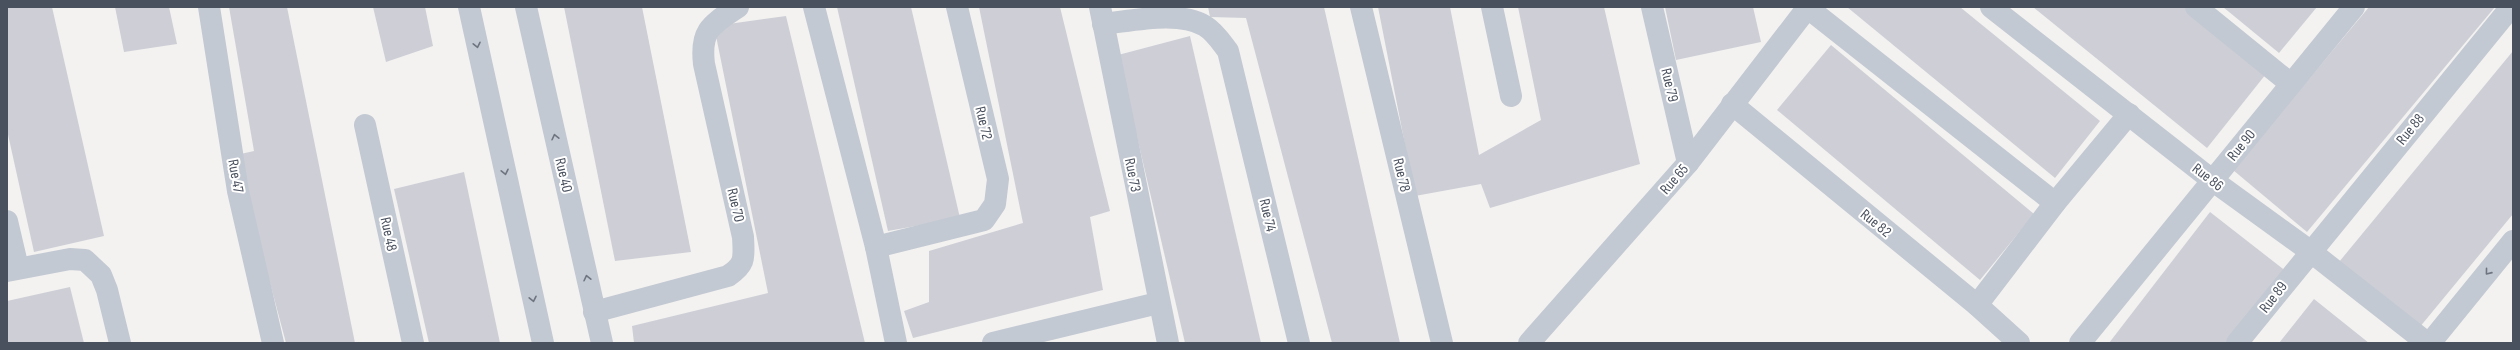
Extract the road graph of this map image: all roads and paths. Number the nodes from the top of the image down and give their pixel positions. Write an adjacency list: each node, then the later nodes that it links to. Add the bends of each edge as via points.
1 (209, 7): 35 (street, Rue 47, via 238,191)
2 (469, 7): 37 (street, one-way to 37)
3 (526, 7): 32 (street, Rue 40, one-way to 3)
4 (738, 7): 32 (street, Rue 70, via 710,27 703,39 702,48 743,237 744,258 739,268 728,276)
5 (814, 7): 27 (street)
6 (957, 7): 27 (street, Rue 72, via 998,179 995,204 984,220)
7 (1361, 7): 43 (street, Rue 78)
8 (1492, 7): 18 (street)
9 (1652, 7): 22 (street, Rue 79)
10 (1808, 7): 16 (street, Rue 65); 24 (street)
11 (1991, 7): 20 (street, Rue 86)
12 (2196, 7): 17 (street)
13 (2354, 7): 17 (street, Rue 90)
14 (2511, 7): 28 (street, Rue 88)
15 (1102, 16): 30 (street, Rue 73); 42 (street, Rue 74, via 1186,20 1204,25 1228,51)
16 (1788, 17): 19 (street, Rue 65)
17 (2291, 84): 23 (street, Rue 90)
18 (1511, 96)
19 (1732, 104): 22 (street, Rue 65); 31 (street, Rue 82)
20 (2129, 114): 23 (street, Rue 86); 24 (street)
21 (365, 125): 36 (street, Rue 48)
22 (1688, 163): 44 (street, Rue 65)
23 (2212, 180): 28 (street, Rue 86); 33 (street, Rue 90)
24 (2055, 203): 31 (street)
25 (7, 221): 29 (street)
26 (2513, 241): 47 (street, one-way to 47)
27 (876, 247): 39 (street)
28 (2310, 251): 46 (street, Rue 89); 47 (street, Rue 86)
29 (13, 270): 34 (street, via 70,259 85,260 101,275)
30 (1158, 303): 40 (street); 41 (street, Rue 73)
31 (1977, 305): 45 (street, Rue 82)
32 (594, 312): 38 (street, Rue 40)
33 (2082, 341)
34 (120, 343)
35 (273, 343)
36 (413, 343)
37 (543, 343)
38 (602, 343)
39 (896, 343)
40 (993, 343)
41 (1168, 343)
42 (1299, 343)
43 (1442, 343)
44 (1530, 343)
45 (2019, 343)
46 (2237, 343)
47 (2428, 343)

